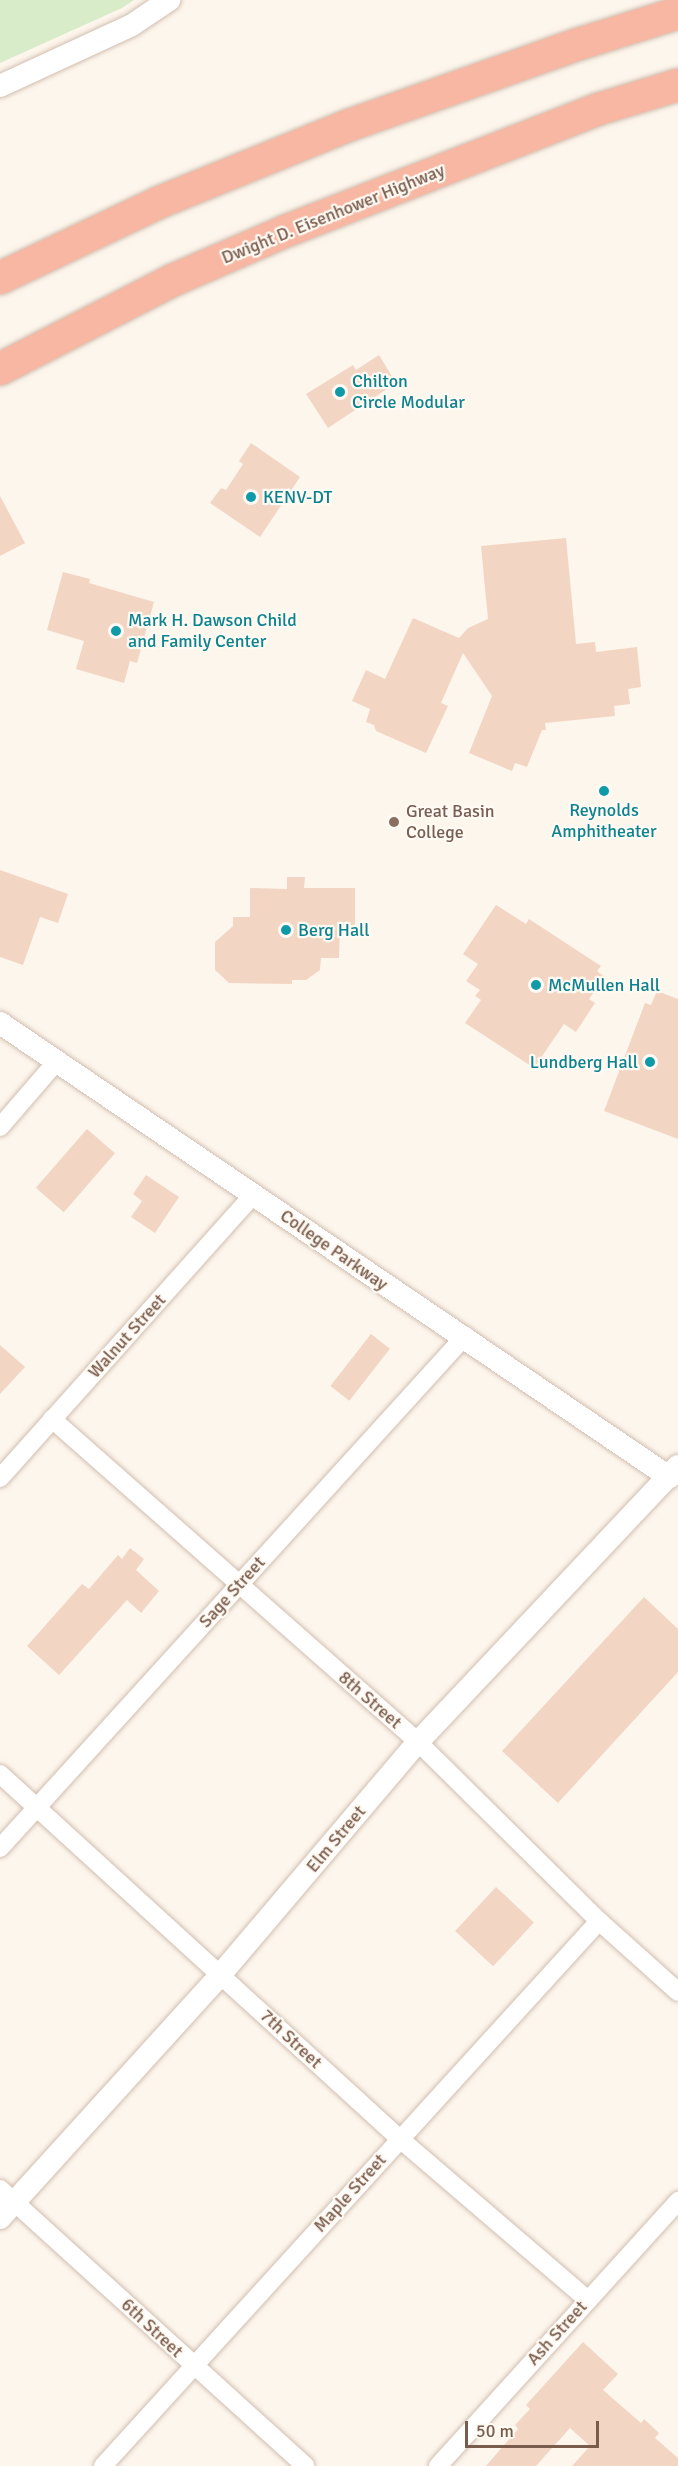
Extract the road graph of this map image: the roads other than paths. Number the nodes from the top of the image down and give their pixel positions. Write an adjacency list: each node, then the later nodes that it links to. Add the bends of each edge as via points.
1 (169, 0): 4 (street, via 132,25)
2 (678, 13): 5 (highway, via 347,126 160,202)
3 (678, 85): 6 (highway, Dwight D. Eisenhower Highway, via 599,109 286,231 171,281)
4 (0, 86)
5 (0, 278)
6 (0, 369)
7 (0, 1023): 8 (street, College Parkway)
8 (57, 1061): 9 (street); 10 (street, College Parkway)
9 (0, 1127)
10 (254, 1194): 11 (street, College Parkway, via 361,1270); 12 (street, Walnut Street)
11 (465, 1336): 13 (street, College Parkway); 15 (street, Sage Street)
12 (52, 1419): 14 (street, Walnut Street); 15 (street, 8th Street)
13 (673, 1471): 16 (street, Elm Street)
14 (0, 1478)
15 (238, 1584): 16 (street, 8th Street); 18 (street, Sage Street)
16 (418, 1742): 20 (street, 8th Street); 21 (street, Elm Street)
17 (0, 1774): 18 (street, 7th Street)
18 (38, 1807): 19 (street, Sage Street); 21 (street, 7th Street)
19 (0, 1848)
20 (599, 1921): 22 (street, 8th Street); 23 (street, Maple Street)
21 (221, 1974): 23 (street, 7th Street); 25 (street, Elm Street)
22 (678, 1992)
23 (400, 2139): 26 (street, 7th Street); 27 (street, Maple Street)
24 (678, 2201): 26 (street, Ash Street)
25 (5, 2203): 27 (street, 6th Street)
26 (587, 2299): 30 (street, Ash Street)
27 (193, 2365): 28 (street, Maple Street); 29 (street, 6th Street)
28 (103, 2466)
29 (305, 2466)
30 (438, 2466)

